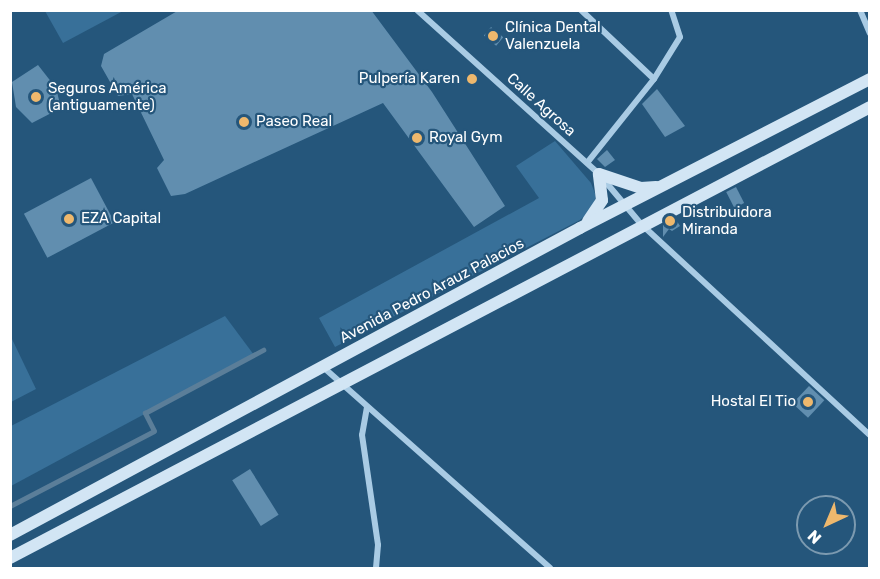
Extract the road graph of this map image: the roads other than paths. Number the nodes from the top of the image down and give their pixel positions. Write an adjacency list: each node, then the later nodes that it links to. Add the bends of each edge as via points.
1 (417, 10): 11 (street, Calle Agrosa)
2 (580, 10): 6 (street)
3 (671, 10): 6 (street, via 680,37)
4 (860, 10): 5 (street)
5 (870, 33)
6 (654, 79): 11 (street)
7 (870, 79): 9 (street, Avenida Pedro Arauz Palacios)
8 (870, 107): 10 (street)
9 (785, 125): 10 (street); 13 (street, Avenida Pedro Arauz Palacios)
10 (794, 146): 15 (street)
11 (587, 163): 12 (street, Calle Agrosa)
12 (599, 174): 13 (street, via 641,188); 14 (street, Calle Agrosa); 16 (street, via 599,210)
13 (660, 187): 14 (street, Avenida Pedro Arauz Palacios)
14 (627, 204): 15 (street, Calle Agrosa); 16 (street, Avenida Pedro Arauz Palacios)
15 (641, 224): 18 (street); 20 (street, Calle Agrosa)
16 (580, 228): 17 (street, Avenida Pedro Arauz Palacios)
17 (323, 367): 18 (street); 21 (street, Avenida Pedro Arauz Palacios)
18 (341, 384): 19 (street); 22 (street)
19 (367, 407): 27 (street, via 362,435 378,544); 28 (street)
20 (870, 435)
21 (186, 441): 22 (street); 23 (street, Avenida Pedro Arauz Palacios)
22 (196, 459): 25 (street)
23 (46, 516): 24 (street, Avenida Pedro Arauz Palacios); 25 (street)
24 (10, 535)
25 (54, 535): 26 (street)
26 (10, 558)
27 (376, 568)
28 (550, 568)

